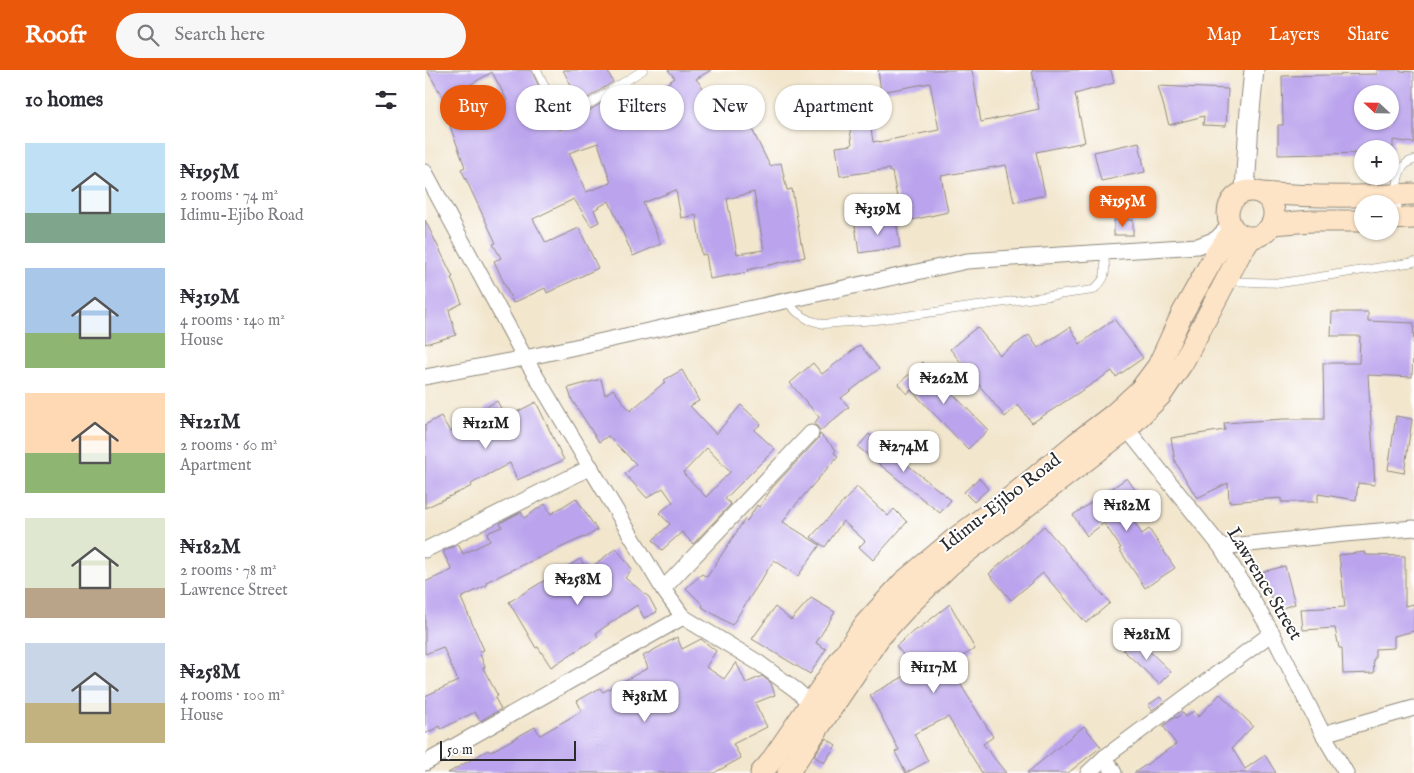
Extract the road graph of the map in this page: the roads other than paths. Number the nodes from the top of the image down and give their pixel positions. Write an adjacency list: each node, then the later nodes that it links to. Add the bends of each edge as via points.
1 (537, 70): 2 (lane, via 554,106 563,115 572,115)
2 (643, 70)
3 (1254, 70): 6 (street, via 1249,121)
4 (1414, 160): 7 (lane, via 1399,171)
5 (425, 172): 16 (street)
6 (1253, 192): 7 (main road, via 1350,197); 10 (main road, via 1268,199 1273,206); 11 (main road, via 1235,196 1229,205 1227,215)
7 (1406, 194): 8 (lane)
8 (1401, 219)
9 (1354, 221): 10 (main road)
10 (1272, 224): 11 (main road, via 1263,234)
11 (1238, 231): 12 (street, via 1198,246); 14 (main road, Idimu-Ejibo Road, via 1240,254); 27 (main road, Idimu-Ejibo Road, via 1214,257 1181,314 1158,366 1140,390 903,582 865,624)
12 (1104, 252): 15 (street, via 967,261); 15 (lane, via 1105,277 1093,290 876,320 823,324 809,320)
13 (1414, 262): 14 (lane, via 1281,283)
14 (1226, 281): 18 (main road, Idimu-Ejibo Road, via 1183,362 1161,395)
15 (786, 301): 16 (street)
16 (525, 358): 17 (street); 20 (street)
17 (425, 377)
18 (1127, 429): 22 (street, Lawrence Street); 33 (main road, Idimu-Ejibo Road, via 950,565 908,606 879,638)
19 (811, 433): 24 (street)
20 (591, 467): 23 (street); 24 (street)
21 (1414, 528): 22 (street)
22 (1221, 548): 26 (street, Lawrence Street)
23 (425, 550)
24 (663, 589): 25 (street)
25 (683, 617): 27 (street, via 759,662); 31 (street)
26 (1272, 633): 29 (street, Lawrence Street); 30 (street)
27 (811, 703): 32 (main road, Idimu-Ejibo Road)
28 (1414, 708): 29 (street)
29 (1323, 734): 36 (street, Lawrence Street)
30 (1105, 757): 34 (street); 35 (street)
31 (425, 763)
32 (761, 773)
33 (787, 773)
34 (1088, 773)
35 (1114, 773)
36 (1346, 773)

